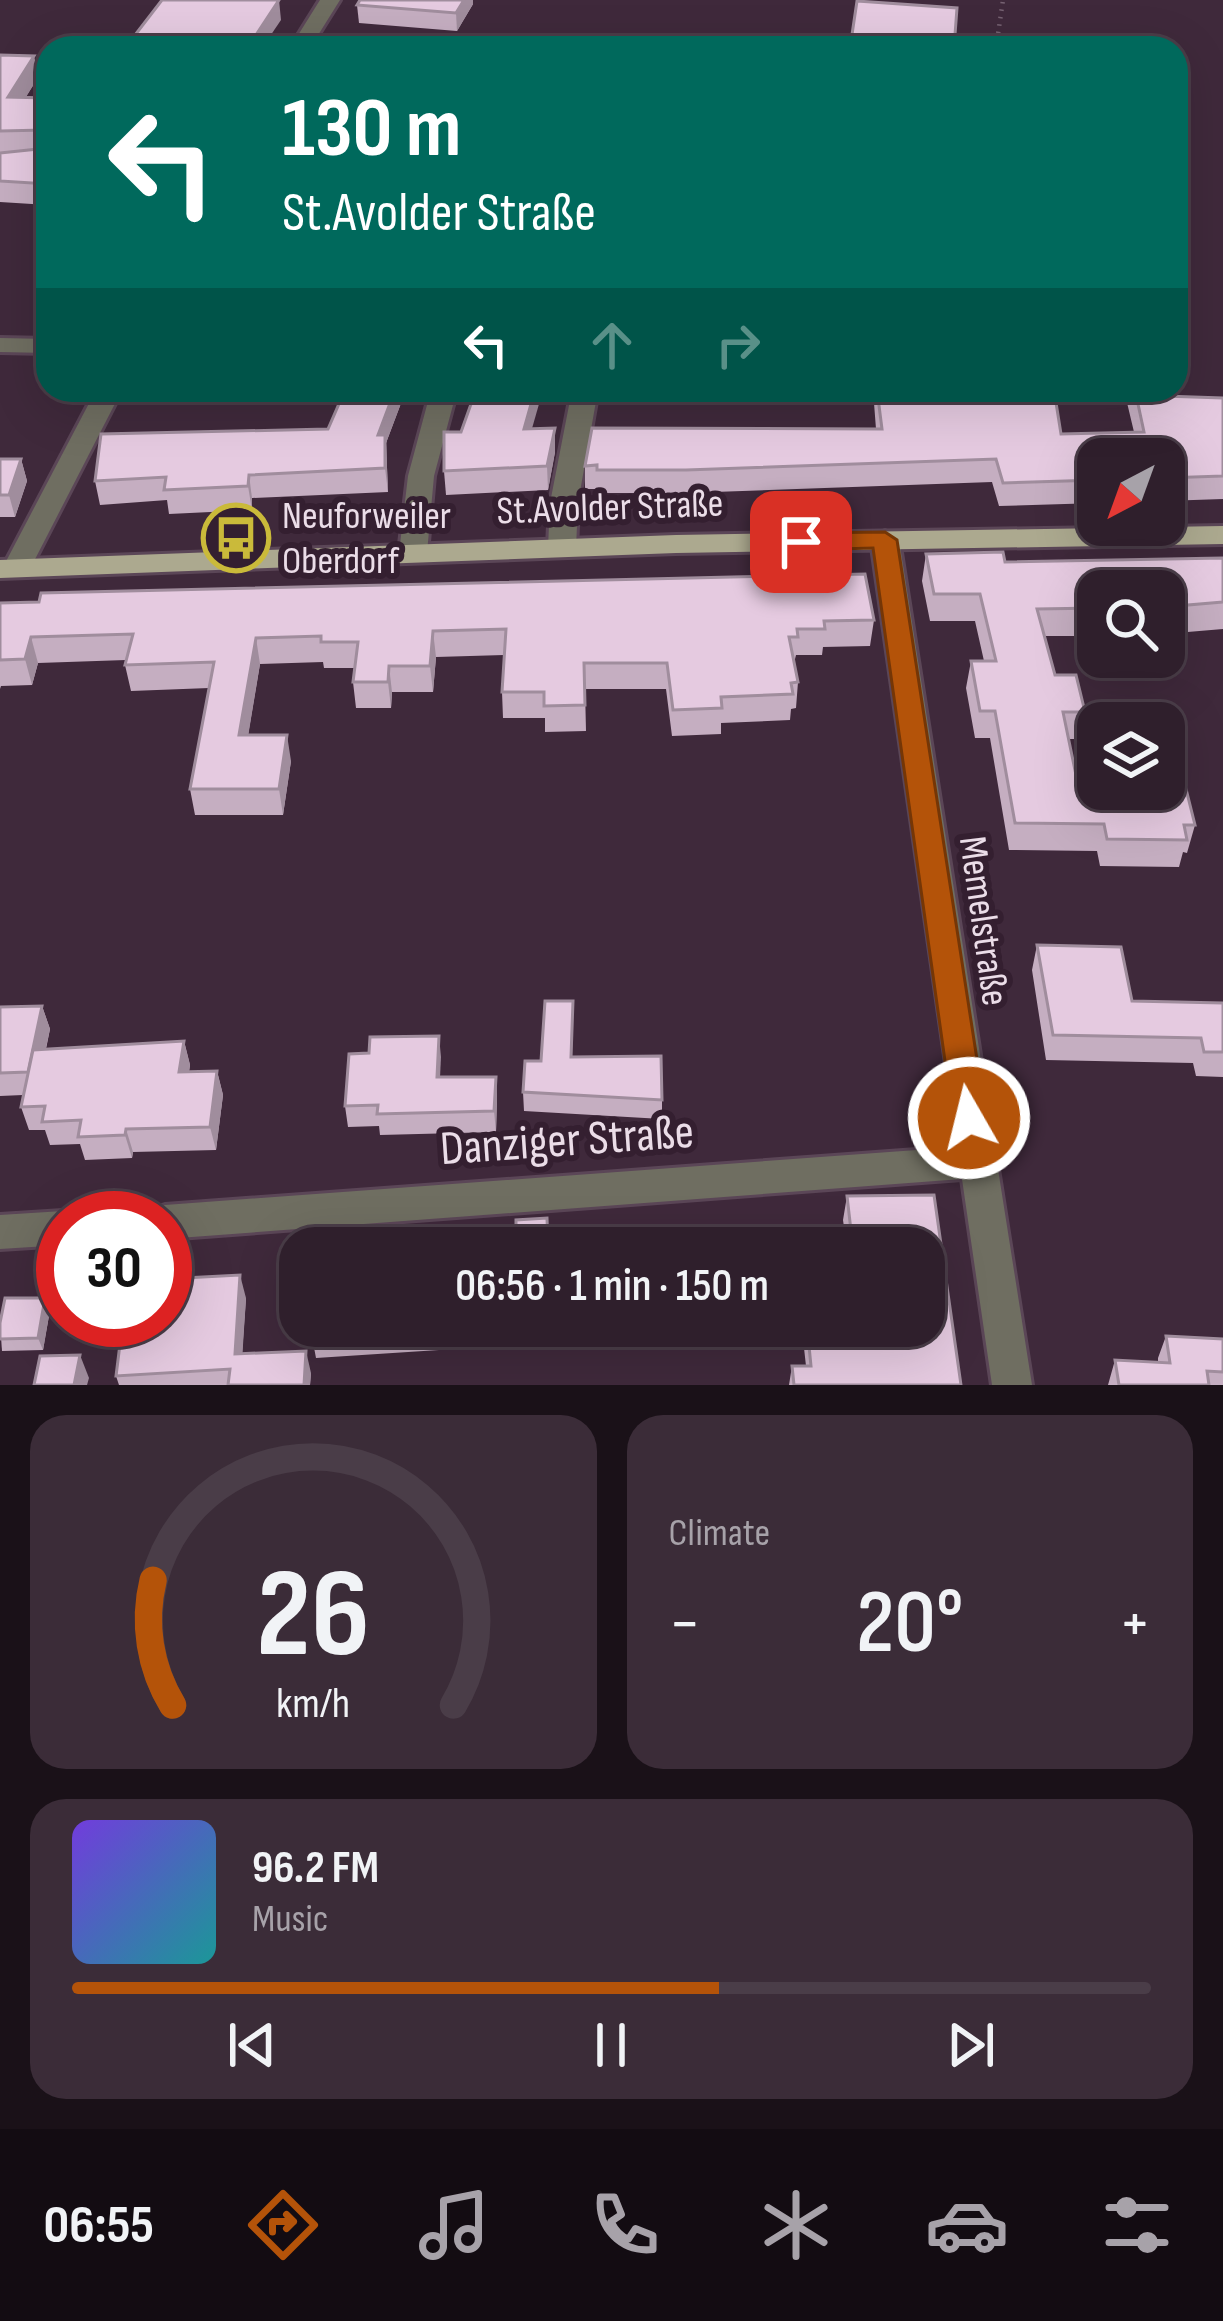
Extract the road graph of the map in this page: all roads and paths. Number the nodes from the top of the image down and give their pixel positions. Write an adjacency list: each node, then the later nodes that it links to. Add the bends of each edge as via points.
1 (330, 0): 3 (street)
2 (1003, 0): 4 (path)
3 (308, 36)
4 (998, 36)
5 (0, 345): 6 (street)
6 (36, 346)
7 (102, 402): 14 (street)
8 (441, 402): 13 (street, via 421,476)
9 (583, 402): 12 (street)
10 (1223, 535): 11 (main road, St.Avolder Straße)
11 (885, 540): 12 (main road, St.Avolder Straße); 15 (street, Memelstraße)
12 (562, 548): 13 (main road, St.Avolder Straße)
13 (413, 553): 14 (main road, St.Avolder Straße)
14 (8, 569)
15 (976, 1162): 16 (street, Danziger Straße); 19 (street, Memelstraße)
16 (192, 1220)
17 (36, 1230): 18 (street)
18 (0, 1232)
19 (1012, 1385)

